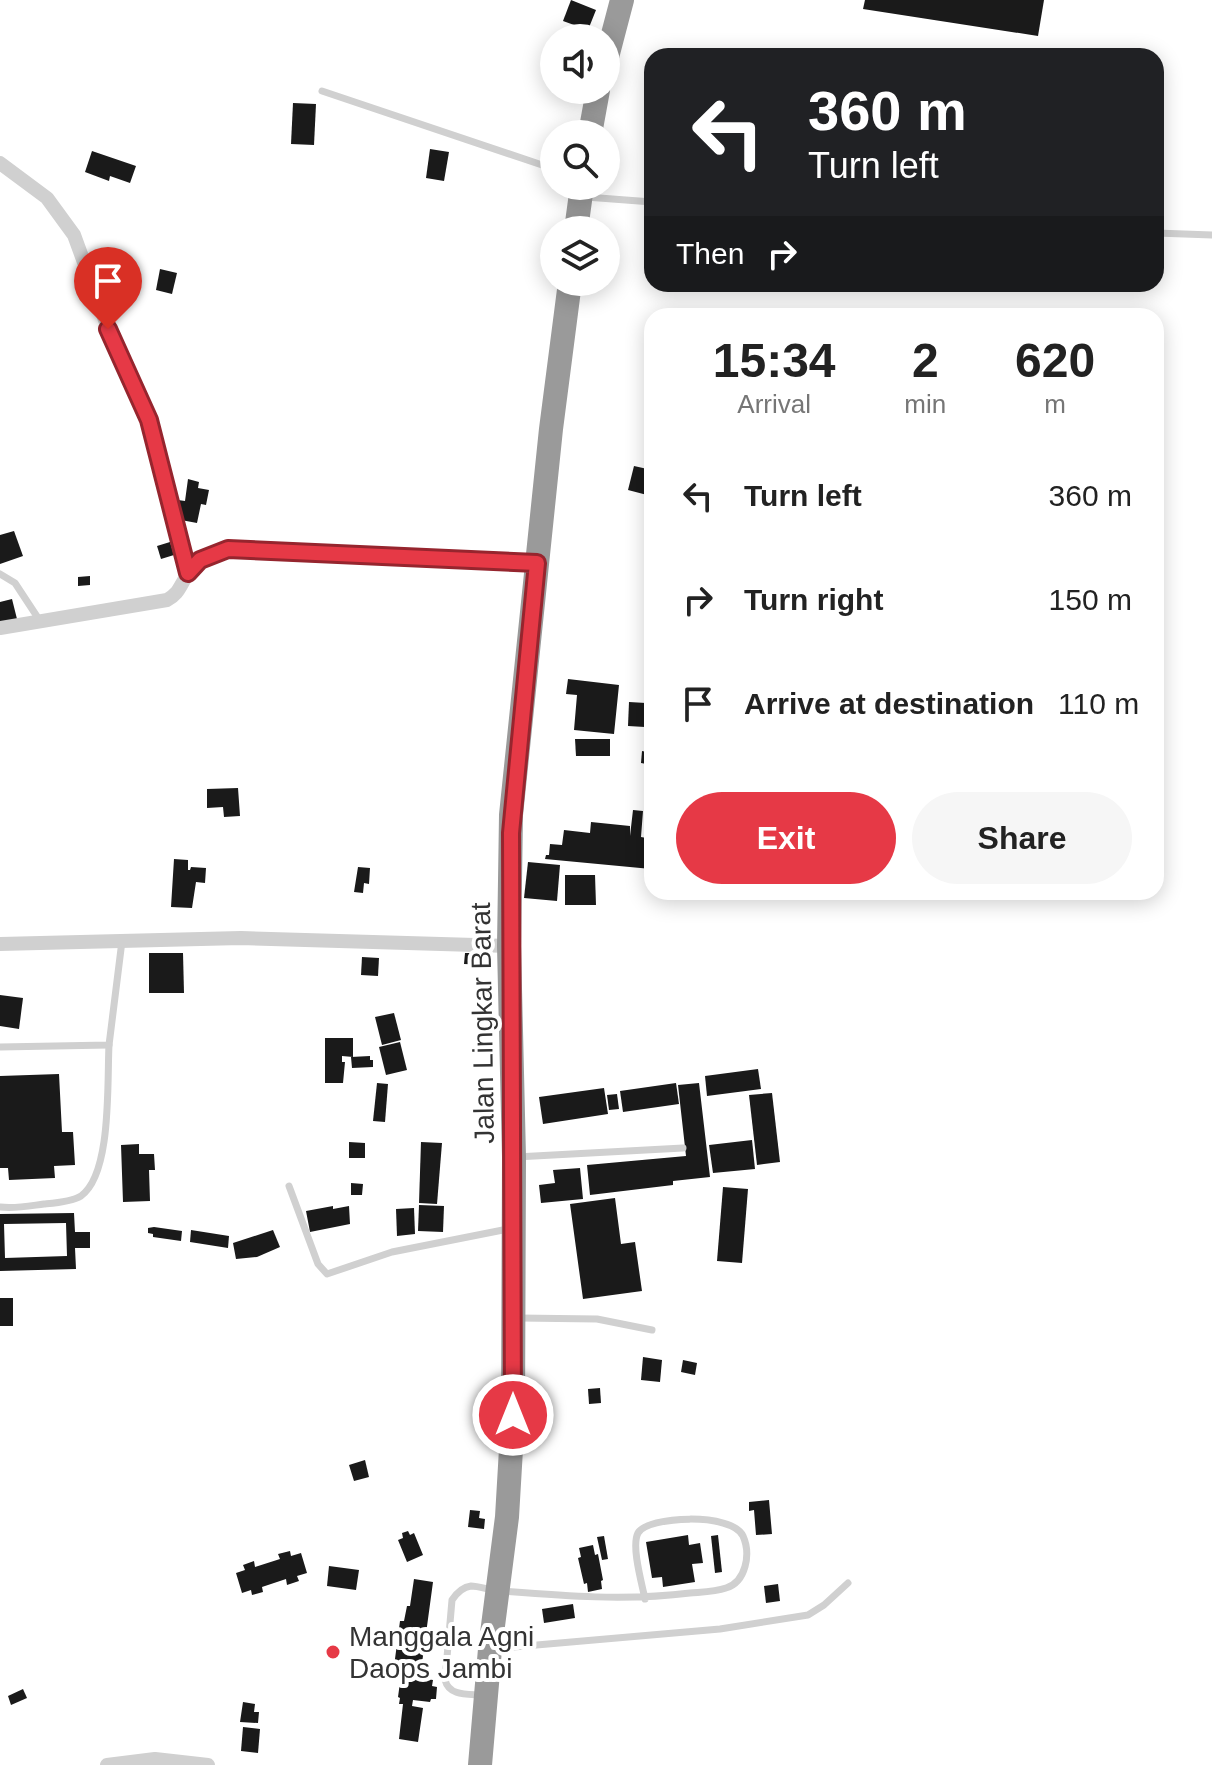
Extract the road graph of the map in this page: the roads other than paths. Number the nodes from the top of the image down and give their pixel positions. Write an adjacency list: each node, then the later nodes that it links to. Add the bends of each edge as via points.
1 (622, 0): 2 (highway)
2 (616, 24)
3 (322, 91): 5 (lane)
4 (0, 163): 12 (street, via 47,198 74,235 116,350 149,420)
5 (540, 164)
6 (620, 197): 7 (lane)
7 (644, 201)
8 (1164, 233): 9 (lane)
9 (1212, 235)
10 (568, 296): 11 (highway, Jalan Lingkar Barat)
11 (537, 563): 12 (street, via 228,549 200,560); 18 (highway, Jalan Lingkar Barat, via 511,815)
12 (188, 573): 14 (street, via 167,600)
13 (0, 574): 14 (lane, via 15,583)
14 (40, 621): 15 (street)
15 (0, 628)
16 (122, 941): 17 (street); 18 (street, via 241,938); 19 (lane)
17 (0, 944)
18 (509, 946): 22 (highway, Jalan Lingkar Barat)
19 (109, 1045): 20 (lane); 24 (lane, via 103,1159 97,1176 81,1195 67,1200)
20 (0, 1047)
21 (683, 1148): 22 (lane)
22 (514, 1157): 25 (highway, Jalan Lingkar Barat)
23 (289, 1186): 25 (lane, via 318,1264 327,1274 392,1252)
24 (0, 1207)
25 (514, 1228): 26 (highway, Jalan Lingkar Barat)
26 (513, 1318): 27 (lane, via 597,1319); 29 (highway, Jalan Lingkar Barat, via 513,1415)
27 (652, 1330)
28 (848, 1583): 31 (lane, via 808,1615 720,1629)
29 (497, 1591): 30 (lane); 31 (highway, Jalan Lingkar Barat); 32 (lane, via 469,1586 452,1600 447,1687)
30 (645, 1599): 30 (lane, via 728,1588 747,1564 743,1536 733,1525 715,1519 650,1523 639,1530 635,1541)
31 (490, 1649): 32 (highway, Jalan Lingkar Barat)
32 (486, 1696): 35 (highway, Jalan Lingkar Barat)
33 (107, 1765): 34 (street, via 155,1759)
34 (208, 1765)
35 (480, 1765)

